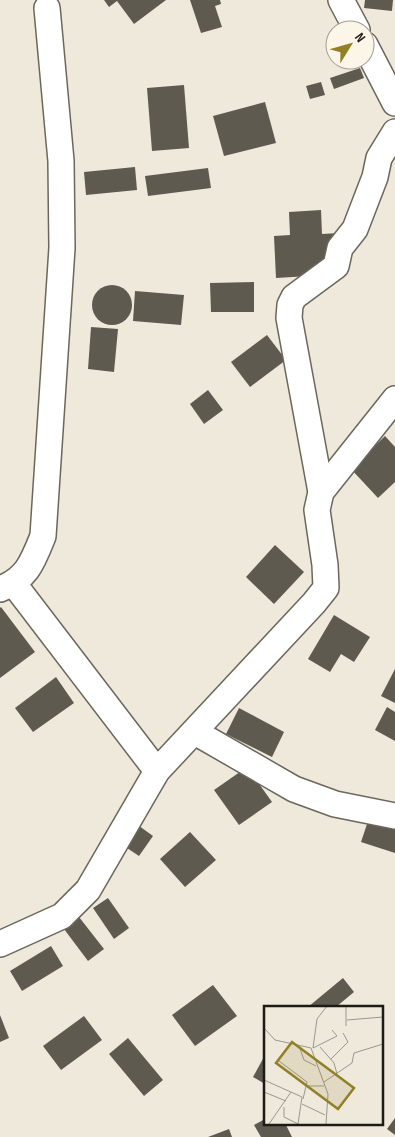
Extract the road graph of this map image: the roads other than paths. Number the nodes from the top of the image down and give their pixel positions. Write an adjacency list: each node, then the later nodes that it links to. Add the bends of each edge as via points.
1 (341, 0): 3 (street)
2 (47, 8): 9 (street, via 61,161 62,248 42,536 32,565)
3 (352, 20)
4 (375, 65): 5 (street)
5 (395, 102)
6 (395, 132): 8 (street, via 378,158 375,177 355,229 340,248 336,266 294,297 290,305 289,318)
7 (395, 399): 8 (street)
8 (321, 492): 10 (street, via 317,510 326,588)
9 (7, 586): 11 (street)
10 (195, 732): 11 (street); 12 (street, via 294,789 335,804)
11 (157, 771): 13 (street, via 88,890 62,916)
12 (395, 816)
13 (0, 944)

